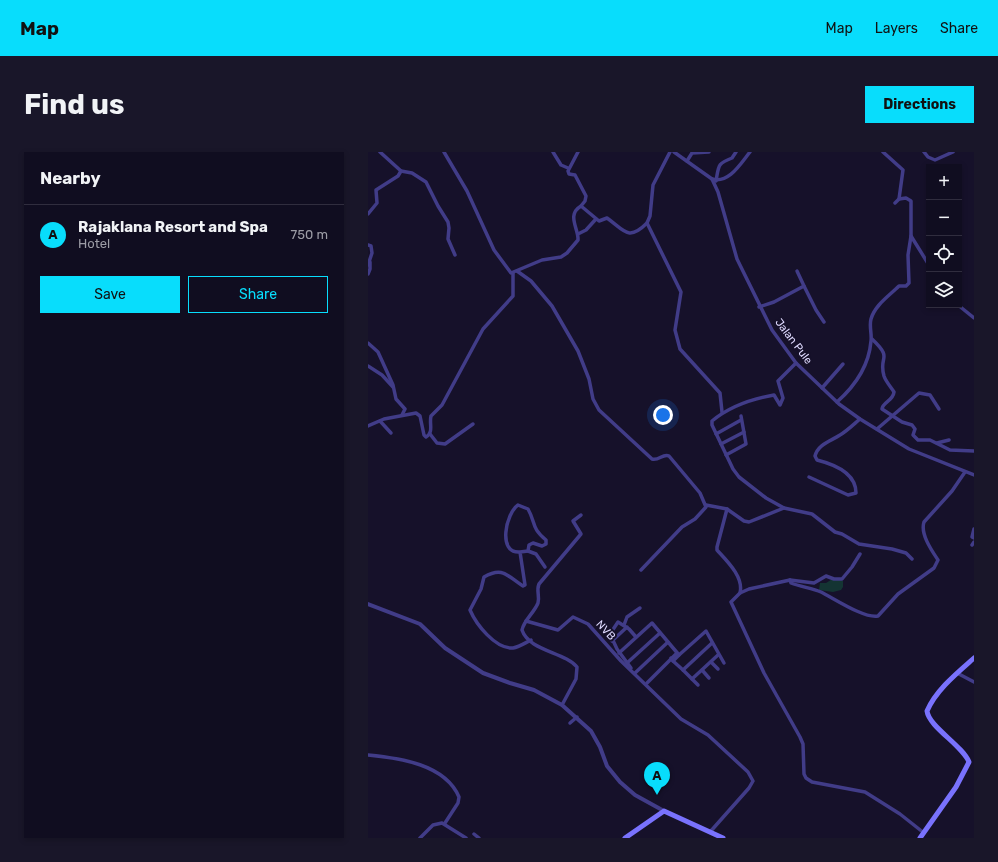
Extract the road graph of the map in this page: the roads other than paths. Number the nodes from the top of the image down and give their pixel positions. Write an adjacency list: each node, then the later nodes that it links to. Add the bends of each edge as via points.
1 (380, 152): 14 (street)
2 (389, 152): 14 (street)
3 (444, 152): 32 (street, via 467,190 494,250 508,271)
4 (553, 152): 16 (street, via 561,166)
5 (578, 152): 16 (street)
6 (670, 152): 24 (street, via 653,185)
7 (674, 152): 15 (street)
8 (708, 152): 15 (street, via 692,153)
9 (736, 152): 18 (street, via 732,158 719,165)
10 (750, 152): 18 (street, via 734,172)
11 (883, 152): 19 (street, via 903,170)
12 (924, 152): 13 (street, via 935,160)
13 (953, 152)
14 (385, 156): 17 (street)
15 (687, 161): 18 (street)
16 (568, 168): 21 (street, via 569,174 576,177 586,196)
17 (401, 171): 22 (street, via 398,176 376,190 376,203); 28 (street, via 412,173 426,182 449,225 448,239)
18 (714, 180): 35 (street, Jalan Pule, via 737,259)
19 (899, 200): 20 (street); 26 (street, via 908,198 911,201)
20 (895, 203)
21 (581, 206): 23 (street); 25 (street, via 576,210 574,219 574,227)
22 (368, 214)
23 (596, 219): 24 (street, via 600,222 607,218 621,230 629,233 638,231); 25 (street, via 586,230)
24 (647, 223): 48 (street, via 681,292 675,330 678,344 720,393)
25 (578, 234): 32 (street, via 578,240 565,255 542,260)
26 (910, 236): 29 (street); 39 (street, via 909,283 906,286 899,286 877,308 871,320)
27 (368, 245): 30 (street, via 372,248)
28 (455, 255)
29 (926, 260)
30 (369, 264): 33 (street)
31 (798, 271): 34 (street)
32 (515, 272): 58 (street, via 513,296 483,329 442,405 431,416); 68 (street, via 531,281 552,306 578,351 593,399 600,410 652,459 669,456 700,493)
33 (368, 274)
34 (804, 286): 35 (street); 38 (street)
35 (759, 307): 41 (street, Jalan Pule)
36 (962, 308): 37 (street)
37 (974, 317)
38 (824, 322)
39 (872, 339): 46 (street, via 859,377 848,393); 49 (street, via 884,351 884,374 894,392 882,408)
40 (368, 343): 44 (street, via 378,352)
41 (796, 363): 45 (street, Jalan Pule); 48 (street, via 778,381 783,398 780,405 774,395 742,403)
42 (843, 364): 45 (street)
43 (368, 366): 44 (street)
44 (394, 387): 50 (street, via 396,399 405,409 405,413)
45 (822, 388): 46 (street, Jalan Pule)
46 (837, 402): 51 (street, Jalan Pule)
47 (939, 409): 49 (street, via 930,395 919,393)
48 (722, 412): 59 (street, via 712,421)
49 (892, 416): 55 (street); 61 (street, via 912,425 915,430 913,435 917,439)
50 (400, 417): 52 (street); 58 (street, via 416,413 420,416 425,437)
51 (860, 419): 55 (street, Jalan Pule); 67 (street, via 824,443 815,456 817,460 847,474 855,485 856,493 848,495)
52 (380, 421): 54 (street); 57 (street)
53 (472, 424): 58 (street, via 445,444 437,442)
54 (368, 426)
55 (877, 429): 65 (street, Jalan Pule, via 909,449)
56 (744, 432): 59 (street, via 741,418); 62 (street); 64 (street, via 746,444)
57 (391, 433)
58 (430, 434)
59 (716, 434): 62 (street)
60 (949, 440): 61 (street)
61 (937, 443): 63 (street, via 950,450)
62 (721, 444): 64 (street)
63 (974, 451)
64 (726, 455): 69 (street, via 739,477)
65 (965, 472): 66 (street, Jalan Pule); 80 (street, via 924,522 925,535 938,560 934,568 898,594 878,616 868,617 820,592 791,583)
66 (974, 475)
67 (809, 477)
68 (706, 505): 70 (street); 79 (street, via 695,520 682,527)
69 (784, 508): 70 (street, via 749,522); 77 (street, via 812,514 828,528 859,544 892,549 906,553)
70 (727, 509): 81 (street, via 716,547 733,569 741,588)
71 (581, 515): 84 (street, via 573,521 581,535 542,580 537,590 537,604)
72 (974, 529): 73 (street)
73 (974, 538)
74 (528, 551): 75 (street); 75 (street, via 531,544 542,546 546,544 546,540 534,527 528,509 518,505 509,517 506,533 510,549); 78 (street, via 542,560)
75 (520, 552): 88 (street, via 525,585 504,572 491,573 484,578 470,610 475,622 496,642 508,648 515,648)
76 (860, 554): 80 (street, via 842,579 826,576 814,583)
77 (912, 559)
78 (545, 567)
79 (641, 570)
80 (790, 580): 81 (street)
81 (740, 593): 118 (street, via 732,598 732,604 764,673 800,737 806,778 812,782 865,792)
82 (368, 604): 111 (street, via 420,624 445,648 483,673 534,690)
83 (640, 608): 85 (street, via 627,617)
84 (526, 621): 88 (street, via 523,633); 110 (street, NVB, via 558,630 573,617 588,624)
85 (625, 626): 87 (street); 89 (street); 89 (street, via 618,622 616,624 610,634)
86 (660, 633): 87 (street, via 652,623); 90 (street); 98 (street)
87 (636, 637): 92 (street)
88 (531, 640): 111 (street, via 577,667 576,679)
89 (612, 641): 92 (street)
90 (668, 642): 93 (street); 103 (street)
91 (712, 643): 93 (street, via 706,631); 94 (street); 101 (street)
92 (619, 653): 98 (street)
93 (678, 654): 96 (street)
94 (718, 655): 97 (street); 99 (street)
95 (974, 658): 104 (main road)
96 (672, 660): 101 (street); 108 (street)
97 (711, 662): 100 (street); 102 (street)
98 (627, 663): 103 (street)
99 (724, 663)
100 (718, 669)
101 (683, 670): 106 (street)
102 (702, 670): 105 (street); 106 (street)
103 (636, 673): 108 (street)
104 (957, 673): 107 (street); 118 (main road, via 931,703 927,714 962,750 969,762 956,787)
105 (709, 678)
106 (692, 679): 109 (street)
107 (974, 682)
108 (646, 683): 110 (street)
109 (698, 685)
110 (651, 690): 117 (street, via 681,719 708,735 748,772 753,781)
111 (562, 705): 112 (street)
112 (577, 717): 113 (street); 115 (street, via 591,731 607,766 620,782 635,795)
113 (570, 723)
114 (368, 755): 116 (street, via 414,763 442,776 459,798)
115 (664, 811): 117 (main road); 123 (main road)
116 (445, 823): 120 (street, via 433,825); 121 (street)
117 (710, 832): 124 (main road)
118 (924, 833): 125 (main road)
119 (474, 834): 122 (street)
120 (420, 838)
121 (466, 838)
122 (479, 838)
123 (625, 838)
124 (723, 838)
125 (920, 838)

